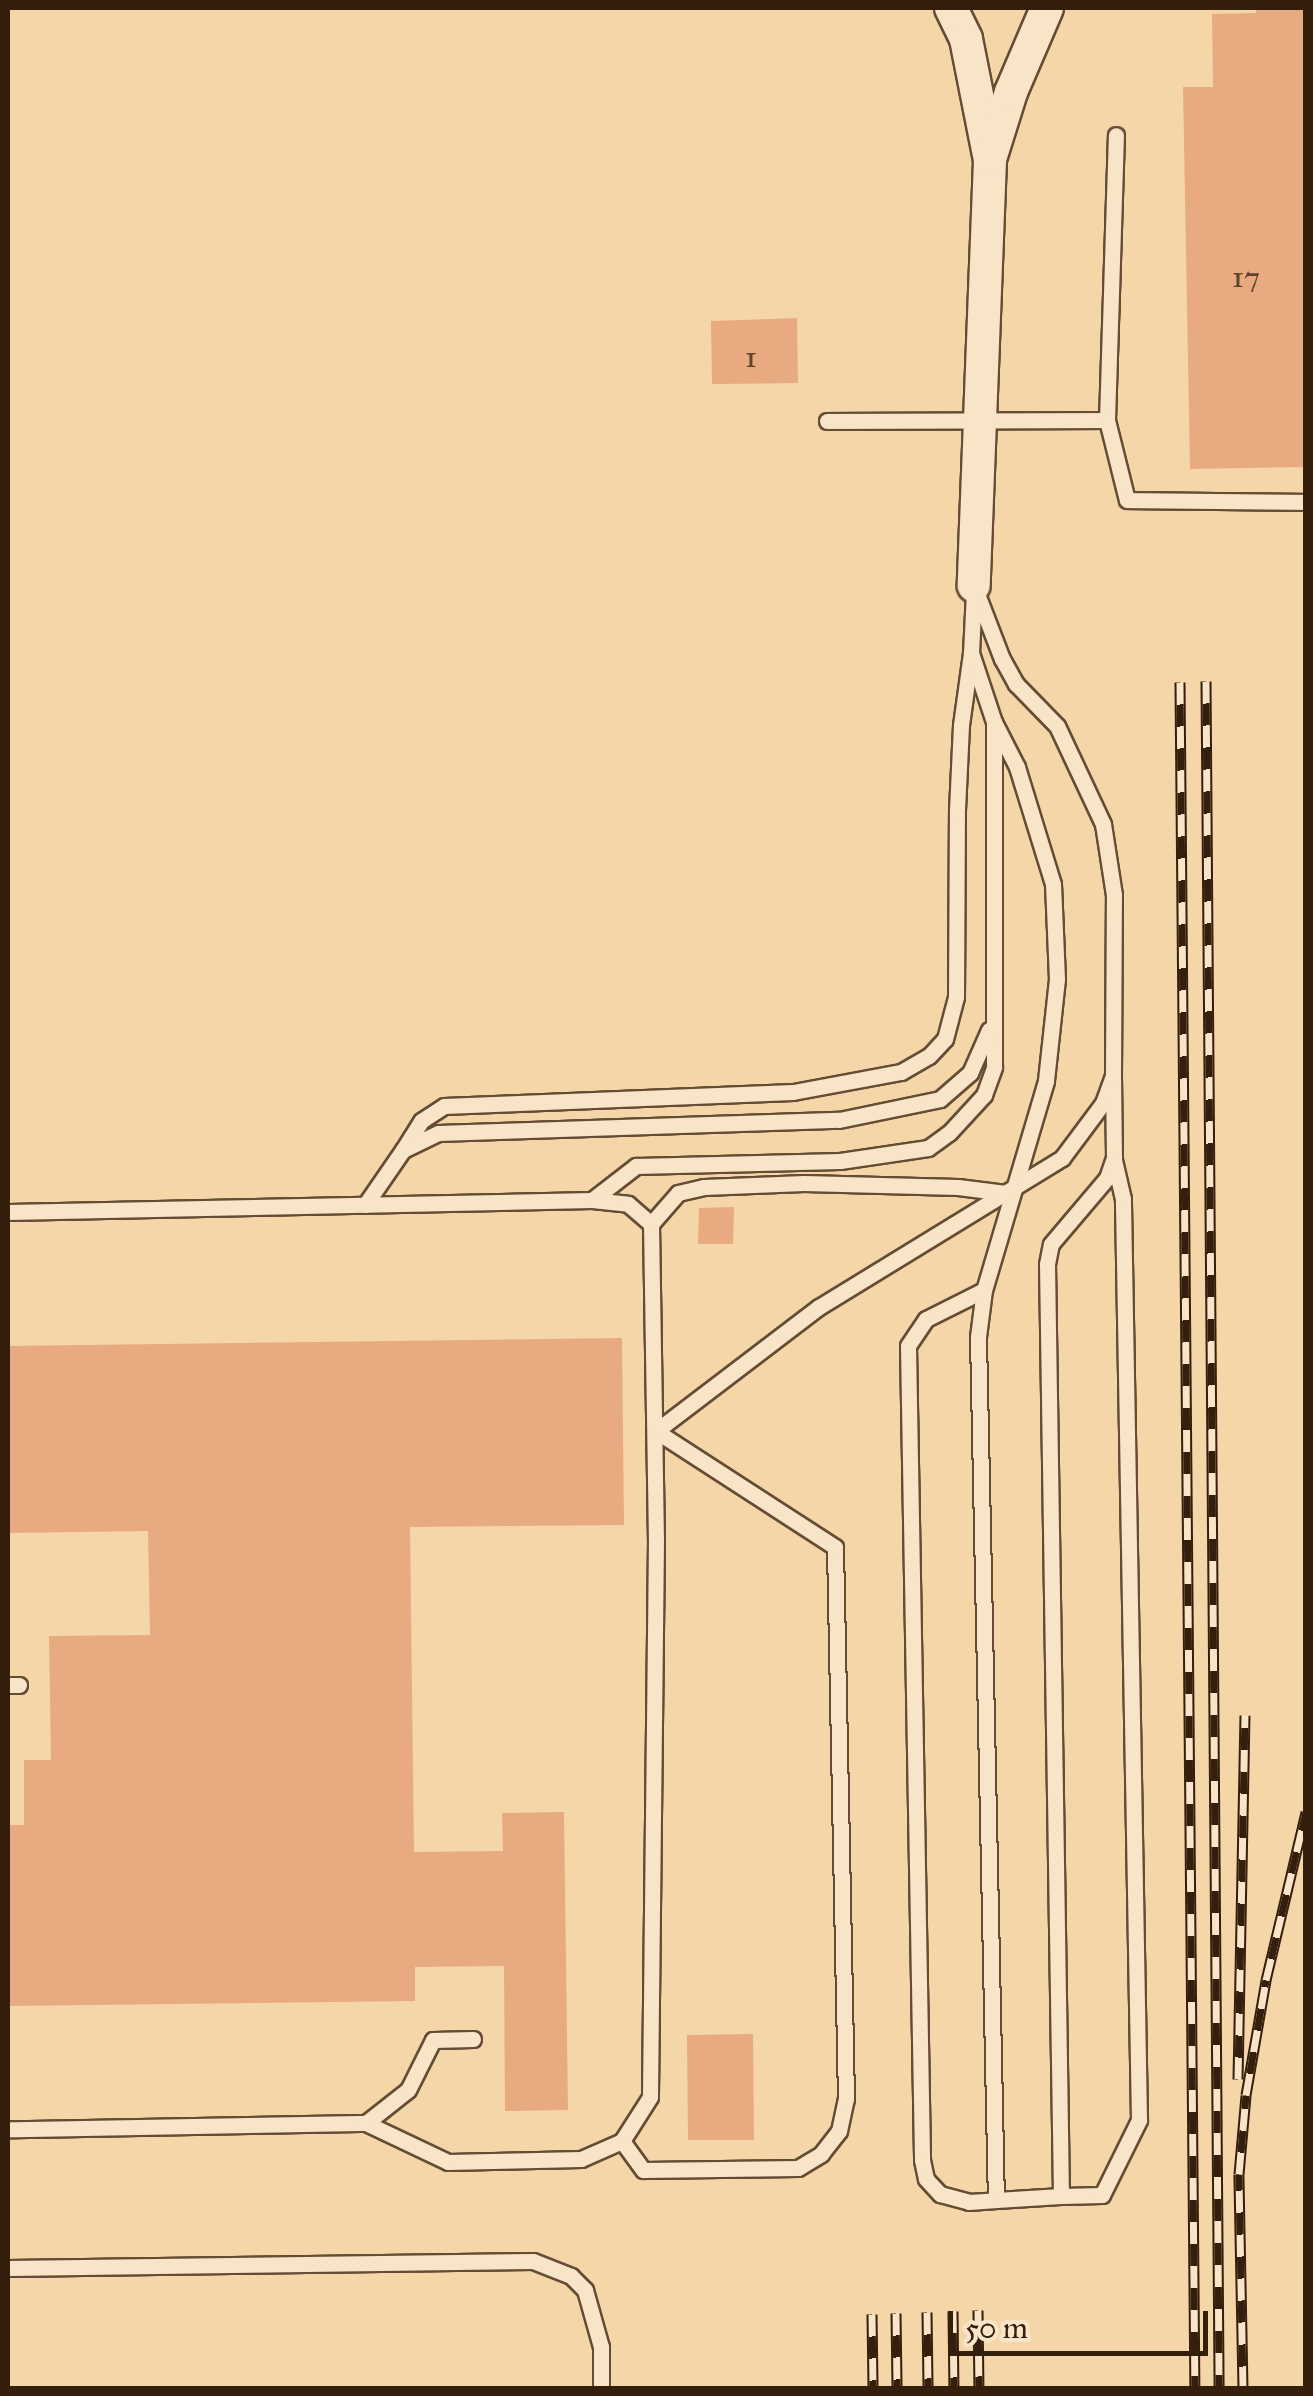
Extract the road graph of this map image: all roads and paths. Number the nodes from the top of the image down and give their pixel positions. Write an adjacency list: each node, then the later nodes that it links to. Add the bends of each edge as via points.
1 (951, 8): 4 (street, via 966,39)
2 (1048, 8): 4 (street)
3 (1116, 135): 6 (lane)
4 (990, 160): 5 (street)
5 (980, 420): 6 (lane); 7 (lane); 9 (street)
6 (1107, 420): 8 (lane, via 1127,500)
7 (827, 421)
8 (1306, 502)
9 (974, 586): 10 (lane); 13 (lane, via 1002,659 1016,684 1057,726 1102,824 1114,894)
10 (971, 653): 11 (lane); 14 (lane, via 957,810 956,997 945,1039 929,1056 901,1072 793,1092 444,1106 422,1120)
11 (994, 722): 12 (lane); 16 (lane, via 1016,766 1053,884 1056,939 1046,1081)
12 (995, 1012): 14 (lane, via 970,1073 940,1099 892,1112 839,1120 485,1130 438,1134); 17 (lane, via 994,1067 984,1095 928,1148 840,1161 636,1166)
13 (1112, 1076): 15 (lane); 16 (lane, via 1103,1103 1062,1158)
14 (402, 1150): 18 (lane)
15 (1114, 1158): 27 (lane, via 1108,1178 1051,1244 1047,1264); 27 (lane, via 1123,1199 1139,2120 1102,2195)
16 (1012, 1190): 20 (lane, via 804,1183 704,1188 678,1192); 21 (lane); 22 (lane, via 820,1307)
17 (592, 1200): 18 (lane); 20 (lane, via 628,1204)
18 (364, 1205): 19 (lane)
19 (8, 1212)
20 (652, 1224): 22 (lane)
21 (984, 1290): 28 (lane, via 978,1337); 28 (lane, via 926,1319 908,1346 922,2160 926,2179 940,2194)
22 (656, 1431): 26 (lane, via 650,2097); 26 (lane, via 835,1547 846,2099 839,2131 821,2154 798,2168 643,2170)
23 (473, 2039): 24 (lane, via 432,2040 408,2090)
24 (366, 2122): 25 (lane); 26 (lane, via 448,2162 581,2159)
25 (8, 2129)
26 (622, 2141)
27 (1061, 2196): 28 (lane)
28 (996, 2200)
29 (8, 2268): 30 (lane, via 532,2261 571,2276 585,2290 601,2347)
30 (601, 2388)

